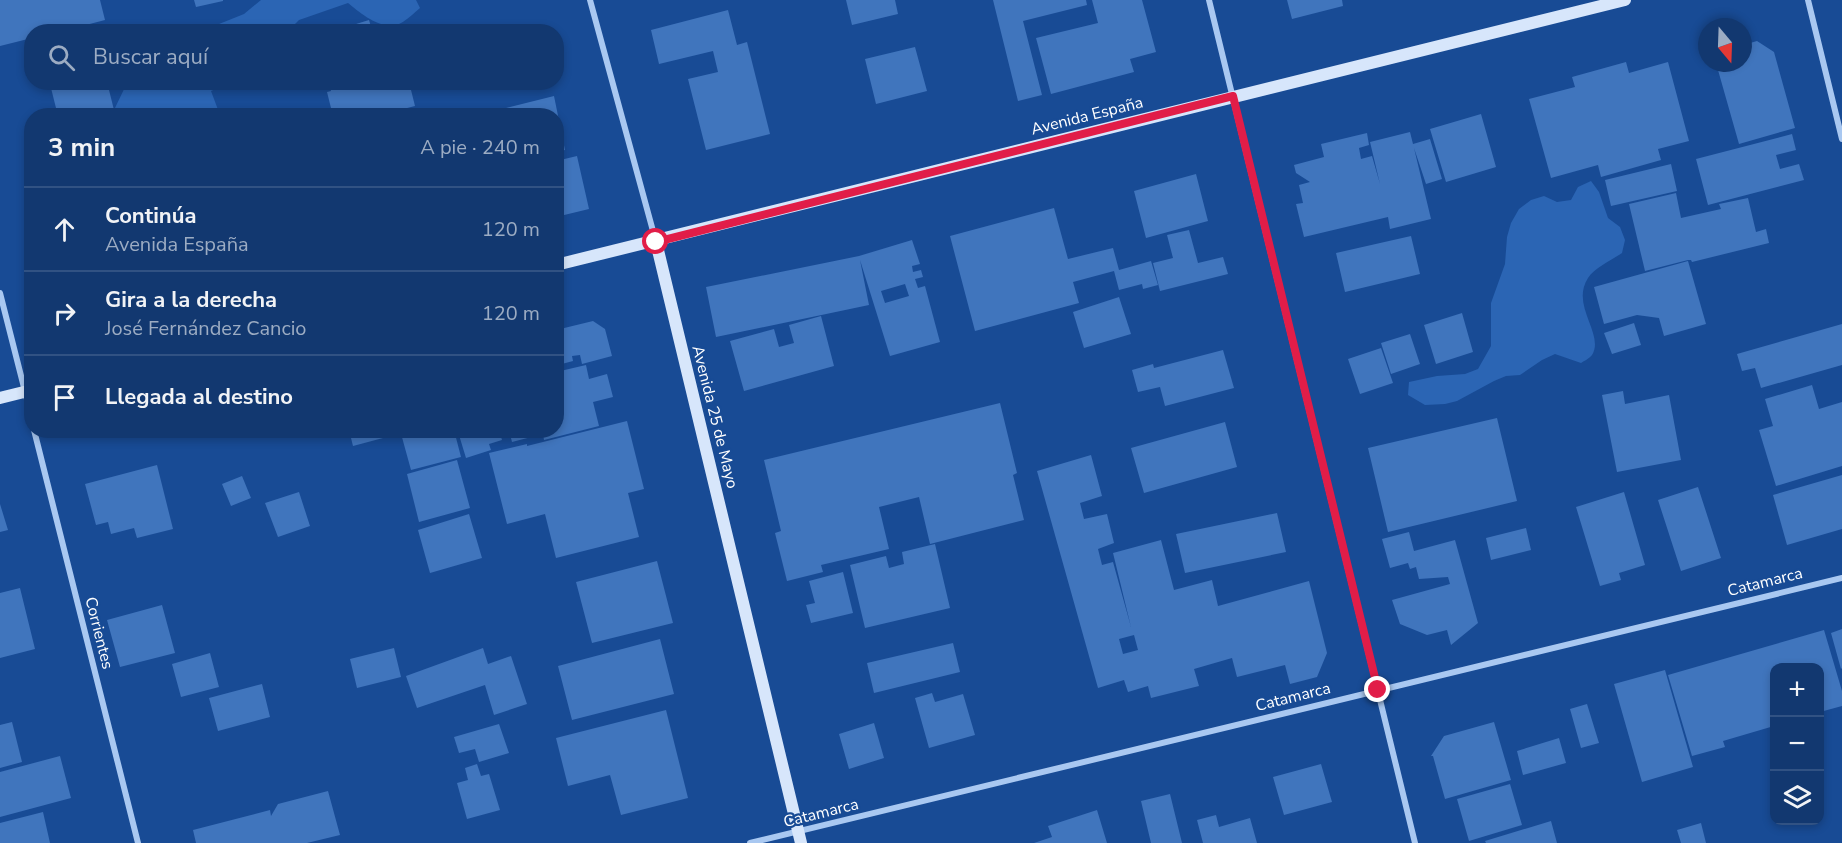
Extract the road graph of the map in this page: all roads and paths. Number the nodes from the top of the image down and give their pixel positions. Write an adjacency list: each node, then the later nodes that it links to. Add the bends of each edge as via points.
1 (590, 0): 7 (street, Avenida 25 de Mayo)
2 (1209, 0): 5 (street)
3 (1625, 0): 5 (main road, Avenida España)
4 (1808, 0): 6 (street)
5 (1233, 96): 7 (main road, Avenida España); 15 (street)
6 (1842, 139)
7 (656, 242): 8 (main road, Avenida España); 16 (main road, Avenida 25 de Mayo)
8 (564, 263)
9 (0, 293): 10 (street)
10 (24, 377)
11 (24, 392): 12 (main road)
12 (0, 398)
13 (36, 438): 17 (street, Corrientes)
14 (1842, 578): 15 (street, Catamarca)
15 (1378, 690): 16 (street, Catamarca); 19 (street)
16 (799, 838): 18 (street, Catamarca)
17 (138, 843)
18 (750, 843)
19 (1415, 843)

